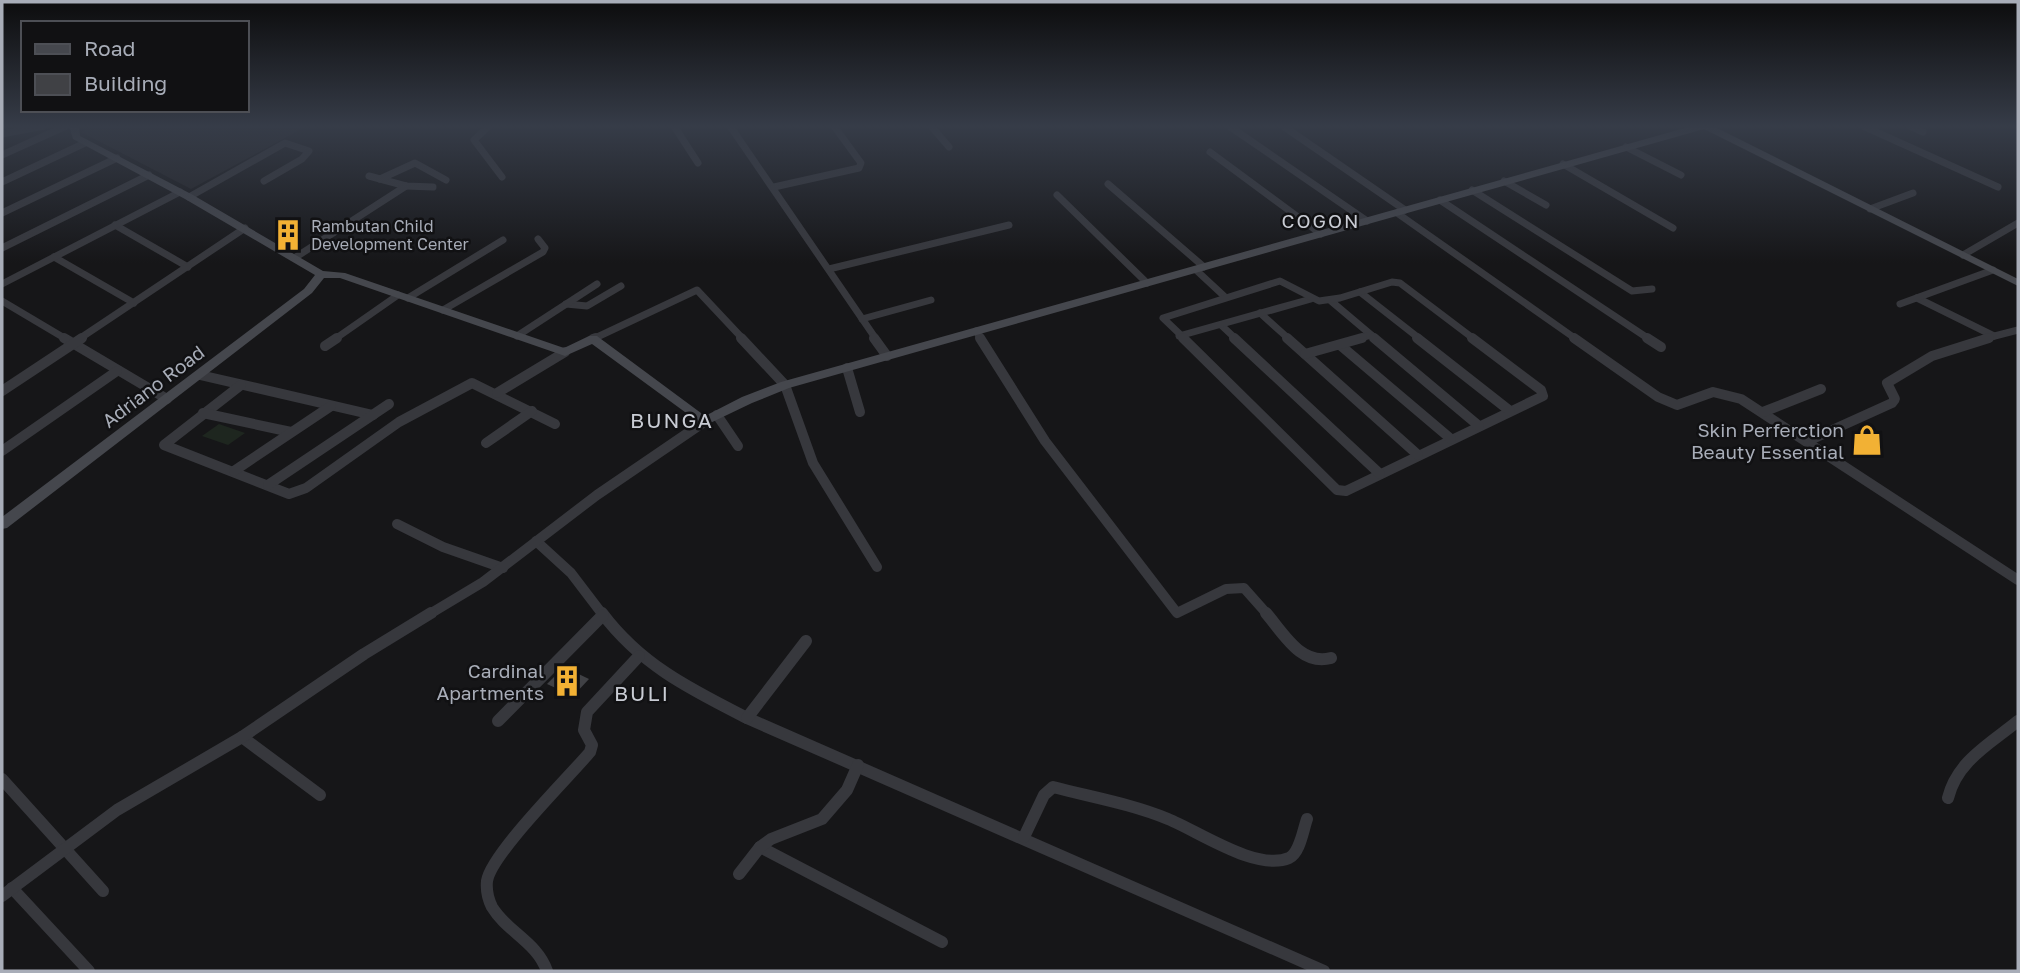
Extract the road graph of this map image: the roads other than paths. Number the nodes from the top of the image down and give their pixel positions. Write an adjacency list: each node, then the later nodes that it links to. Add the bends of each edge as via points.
1 (25, 171): 27 (street)
2 (89, 171): 41 (street)
3 (142, 171): 19 (street)
4 (229, 171): 35 (street)
5 (281, 171): 25 (street)
6 (397, 171): 23 (street)
7 (430, 171): 24 (street)
8 (498, 171): 22 (street)
9 (759, 171): 31 (street)
10 (844, 171): 31 (street)
11 (1236, 171): 48 (street)
12 (1294, 171): 42 (street)
13 (1345, 171): 40 (street)
14 (1537, 171): 26 (street)
15 (1576, 171): 47 (street)
16 (1675, 171): 20 (street)
17 (1794, 171): 39 (street)
18 (1963, 171): 32 (street)
19 (149, 175): 35 (street); 51 (street)
20 (1682, 175)
21 (369, 176): 23 (street)
22 (502, 177)
23 (380, 179): 29 (street)
24 (446, 180)
25 (264, 181)
26 (1504, 181): 33 (street); 38 (street)
27 (2, 182)
28 (1108, 184): 56 (street)
29 (406, 186): 30 (street); 54 (street)
30 (433, 187)
31 (774, 187): 57 (street)
32 (1998, 187)
33 (1472, 190): 37 (street); 65 (street, via 1632,291)
34 (1913, 192): 39 (street)
35 (184, 194): 44 (street); 46 (street)
36 (1057, 195): 60 (street)
37 (1440, 200): 40 (street); 91 (street)
38 (1546, 205)
39 (1870, 209): 52 (street)
40 (1401, 211): 42 (street); 109 (street, via 1666,402 1682,404 1713,392 1724,393)
41 (2, 213)
42 (1367, 221): 48 (street)
43 (2018, 223): 52 (street)
44 (115, 225): 53 (street); 55 (street)
45 (1009, 225): 57 (street)
46 (245, 228): 54 (street); 55 (street)
47 (1673, 228)
48 (1321, 234): 56 (street)
49 (538, 239): 77 (street, via 545,248 542,252)
50 (503, 240): 67 (street)
51 (2, 248)
52 (1963, 255): 58 (street)
53 (54, 257): 62 (street); 74 (street)
54 (296, 257): 59 (street)
55 (188, 267): 74 (street)
56 (1200, 268): 60 (street); 68 (street)
57 (829, 269): 79 (street)
58 (1993, 270): 61 (street); 69 (street)
59 (321, 274): 67 (street, via 341,275); 97 (street, Adriano Road, via 314,286)
60 (1147, 283): 82 (street)
61 (2018, 283)
62 (2, 284)
63 (597, 284): 75 (street)
64 (621, 286): 75 (street, via 587,306)
65 (1652, 289)
66 (1360, 292): 73 (street); 107 (street); 107 (street, via 1392,282 1402,284 1543,393)
67 (403, 296): 77 (street); 90 (street)
68 (1224, 296): 70 (street, via 1283,281); 85 (street, via 1165,315)
69 (1917, 298): 76 (street); 86 (street)
70 (1311, 299): 73 (street); 78 (street)
71 (931, 300): 79 (street)
72 (2, 301): 88 (street)
73 (1331, 301): 83 (street)
74 (134, 303): 88 (street)
75 (566, 304): 84 (street)
76 (1900, 304)
77 (443, 310): 84 (street)
78 (1261, 313): 80 (street); 93 (street)
79 (862, 318): 94 (street)
80 (1221, 325): 85 (street); 123 (street)
81 (2018, 330): 86 (street)
82 (976, 331): 94 (street); 134 (street, via 1045,441 1177,613 1240,586 1306,657 1317,662)
83 (1371, 335): 89 (street); 114 (street)
84 (517, 336): 92 (street)
85 (1179, 336): 123 (street, via 1337,490 1346,491)
86 (1994, 336): 117 (street, via 1908,370 1887,383 1895,398 1892,403)
87 (593, 339): 92 (street); 99 (street, via 696,290); 112 (street)
88 (73, 345): 96 (street); 101 (street)
89 (1340, 345): 93 (street); 116 (street)
90 (325, 346)
91 (1661, 347)
92 (565, 352): 102 (street)
93 (1305, 355): 121 (street)
94 (887, 356): 95 (street)
95 (848, 368): 99 (street); 108 (street)
96 (117, 371): 103 (street); 120 (street)
97 (200, 375): 98 (street); 103 (street, Adriano Road)
98 (241, 384): 105 (street); 110 (street)
99 (785, 385): 112 (street); 128 (street, via 813,463)
100 (1821, 389): 109 (street)
101 (2, 390)
102 (497, 393): 106 (street); 124 (street, via 480,384 467,385 399,422 300,492 289,494)
103 (167, 399): 125 (street, Adriano Road)
104 (389, 404): 111 (street)
105 (331, 405): 111 (street); 115 (street)
106 (531, 411): 113 (street); 118 (street)
107 (1510, 411): 114 (street)
108 (860, 412)
109 (1763, 412): 117 (street)
110 (202, 413): 115 (street); 122 (street, via 164,446)
111 (373, 415): 124 (street)
112 (711, 419): 119 (street); 127 (street)
113 (555, 424)
114 (1479, 426): 116 (street)
115 (291, 432): 122 (street)
116 (1451, 439): 121 (street)
117 (1808, 441): 130 (street)
118 (486, 443)
119 (738, 446)
120 (2, 451)
121 (1418, 455): 123 (street)
122 (234, 471): 124 (street)
123 (1380, 474)
124 (268, 485)
125 (2, 524)
126 (397, 524): 129 (street, via 443,547)
127 (536, 541): 129 (street); 131 (street, via 570,573)
128 (877, 567)
129 (503, 568): 138 (street)
130 (2018, 580)
131 (603, 615): 133 (street); 136 (street)
132 (806, 641): 135 (street)
133 (639, 656): 135 (street); 152 (street, via 587,712 584,730 591,740 590,752 502,853 487,879 487,896 494,910 542,956)
134 (1331, 658)
135 (747, 719): 139 (street)
136 (498, 721)
137 (2018, 721): 142 (street, via 1962,767 1953,778)
138 (242, 737): 141 (street); 146 (street, via 147,790)
139 (858, 765): 144 (street); 145 (street, via 847,790 822,819)
140 (2, 779): 146 (street)
141 (320, 795)
142 (1948, 798)
143 (1307, 819): 144 (street, via 1296,852 1289,859 1264,860 1167,818 1053,787 1044,795)
144 (1024, 837): 153 (street)
145 (760, 847): 147 (street); 150 (street)
146 (64, 848): 148 (street); 149 (street)
147 (739, 874)
148 (103, 891)
149 (7, 892): 151 (street)
150 (943, 942)
151 (89, 971)
152 (547, 971)
153 (1324, 971)

